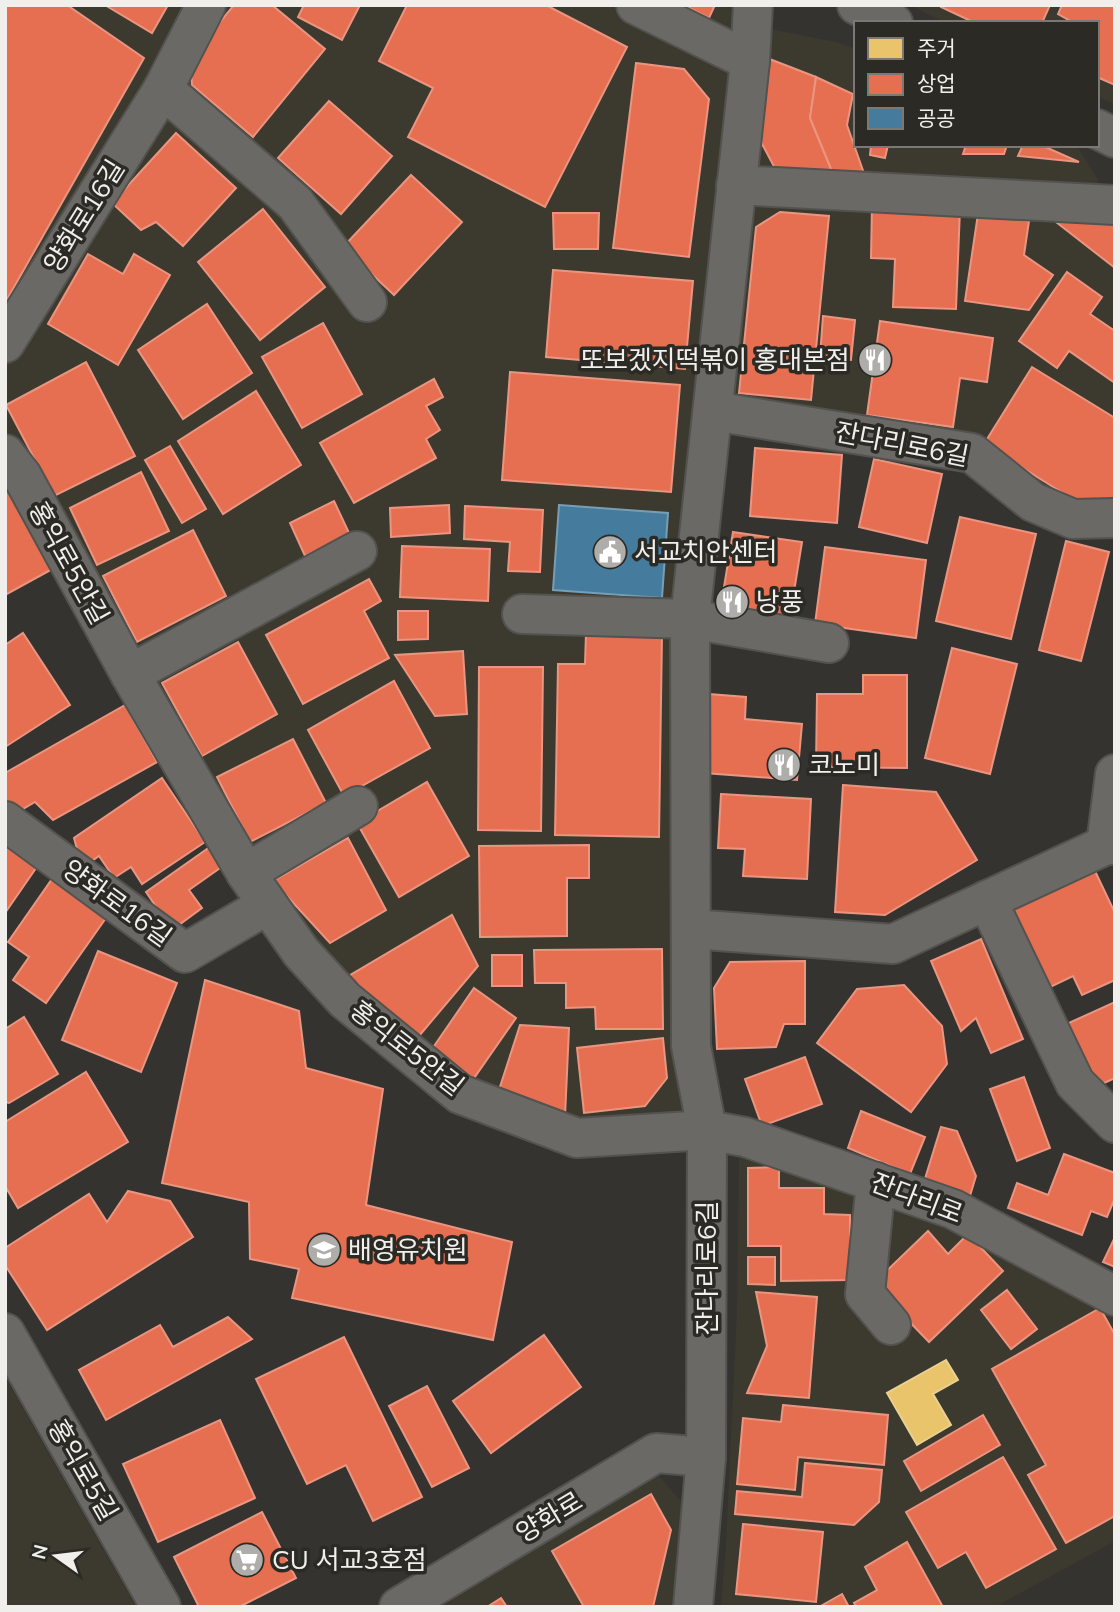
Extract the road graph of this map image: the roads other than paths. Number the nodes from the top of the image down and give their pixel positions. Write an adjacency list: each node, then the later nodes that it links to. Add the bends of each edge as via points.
1 (206, 5): 7 (street, 양화로16길)
2 (636, 5): 6 (street)
3 (753, 5): 6 (street, 잔다리로6길)
4 (857, 5): 5 (street)
5 (889, 21)
6 (750, 61): 10 (street, 잔다리로6길)
7 (163, 89): 12 (street, via 295,202); 13 (street, 양화로16길)
8 (1099, 130): 9 (street)
9 (1115, 138)
10 (737, 185): 11 (street); 14 (street, 잔다리로6길)
11 (1115, 205)
12 (368, 302)
13 (5, 342)
14 (713, 411): 16 (street, 잔다리로6길, via 972,453 1033,502 1073,519); 19 (street, 잔다리로6길)
15 (5, 454): 21 (street, 홍익로5안길, via 22,476)
16 (1115, 519)
17 (357, 551): 21 (street)
18 (522, 614): 19 (street)
19 (690, 619): 20 (street); 29 (street, 잔다리로6길)
20 (829, 643)
21 (130, 674): 26 (street, 홍익로5안길)
22 (1115, 774): 25 (street)
23 (358, 806): 26 (street)
24 (5, 821): 28 (street, 양화로16길, via 185,953)
25 (1110, 845): 27 (street)
26 (246, 873): 28 (street, 홍익로5안길)
27 (986, 900): 29 (street, via 893,944); 30 (street, via 1074,1083)
28 (267, 905): 31 (street, 홍익로5안길, via 301,952 345,1000 460,1094 577,1138)
29 (691, 929): 31 (street, 잔다리로6길, via 691,1046)
30 (1115, 1124)
31 (707, 1130): 32 (street, 잔다리로, via 745,1137); 36 (street, 잔다리로6길)
32 (876, 1182): 33 (street, 잔다리로, via 953,1209); 34 (street, via 865,1294)
33 (1115, 1296)
34 (891, 1325)
35 (5, 1333): 37 (street, 홍익로5길)
36 (706, 1457): 38 (street, 양화로, via 656,1453); 39 (street, 잔다리로6길)
37 (161, 1607)
38 (399, 1607)
39 (693, 1607)

